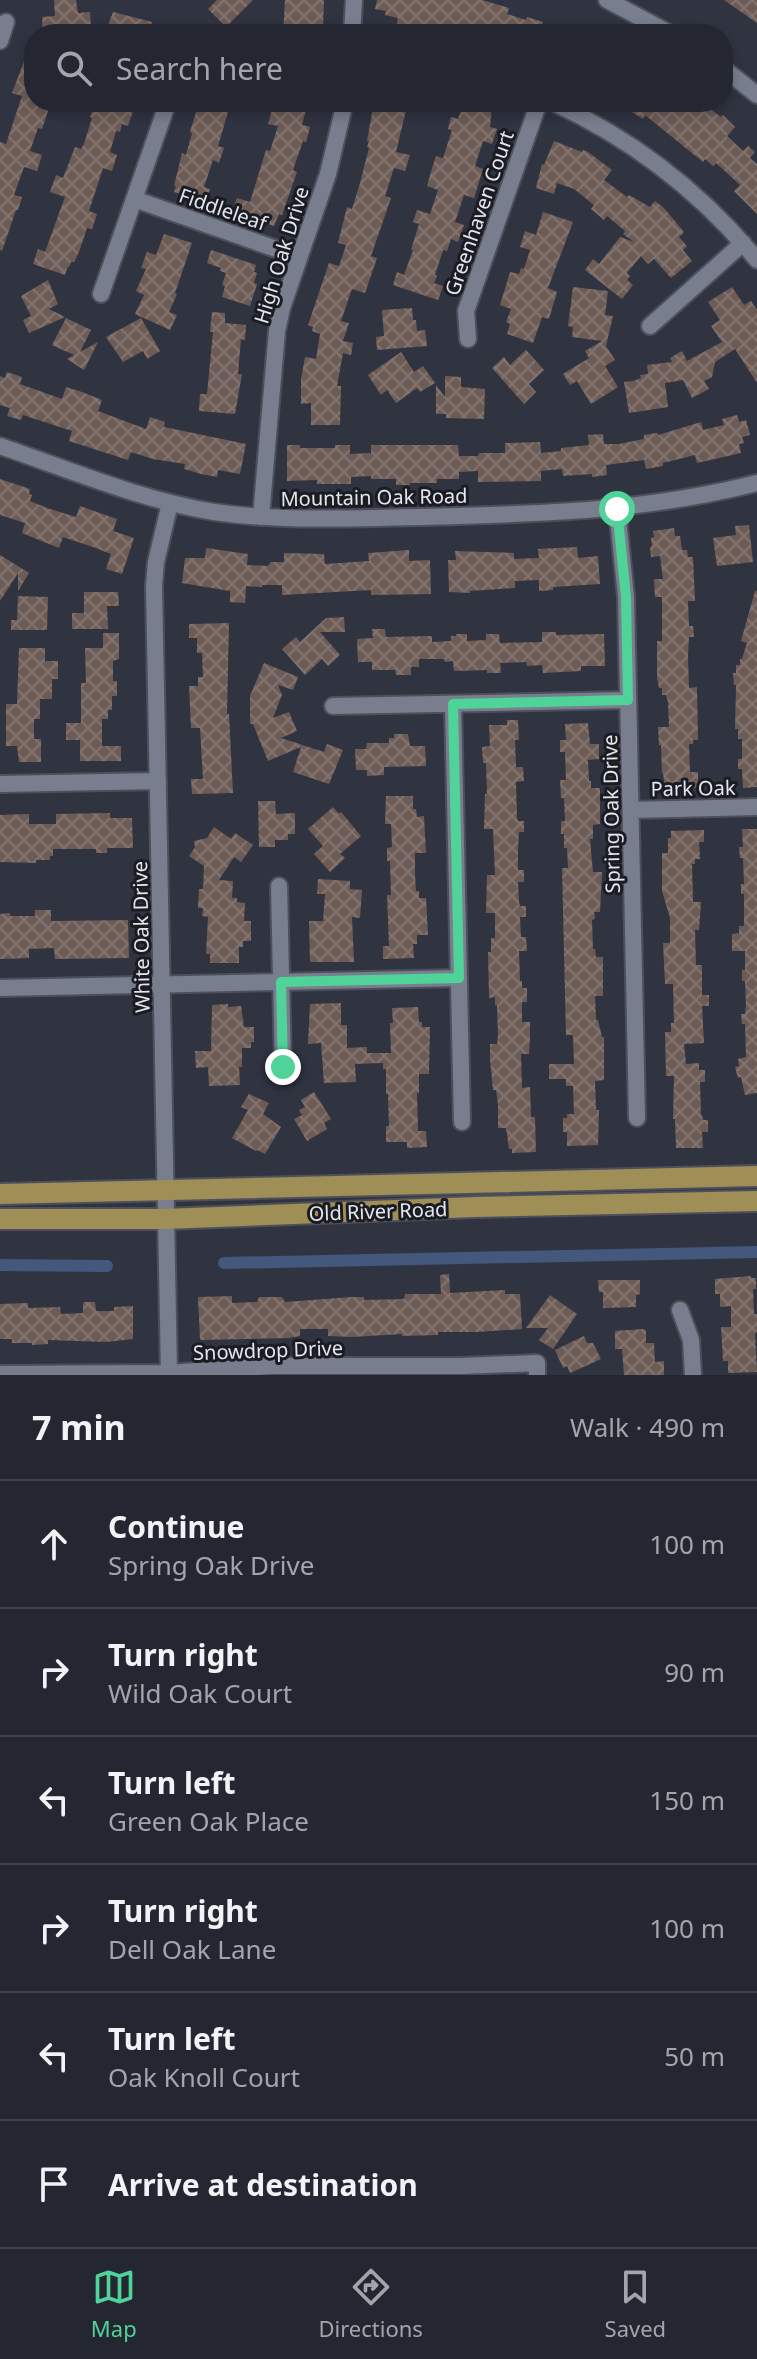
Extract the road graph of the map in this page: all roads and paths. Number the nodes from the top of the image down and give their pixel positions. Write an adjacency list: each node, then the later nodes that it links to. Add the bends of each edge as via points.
1 (354, 0): 4 (street)
2 (607, 0): 5 (street)
3 (6, 22): 6 (street)
4 (353, 24)
5 (652, 24)
6 (0, 41)
7 (733, 76): 8 (street)
8 (757, 95)
9 (164, 112): 13 (street)
10 (343, 112): 15 (street, High Oak Drive)
11 (536, 112): 19 (street, Greenhaven Court, via 466,311)
12 (571, 112): 14 (street, via 649,158)
13 (134, 199): 15 (street, Fiddleleaf); 17 (street)
14 (743, 243): 16 (street); 18 (street)
15 (299, 257): 24 (street, High Oak Drive, via 277,331)
16 (757, 260)
17 (101, 294)
18 (650, 326)
19 (468, 339)
20 (0, 446): 22 (street, Mountain Oak Road)
21 (757, 483): 23 (street, Mountain Oak Road)
22 (170, 503): 24 (street, Mountain Oak Road); 28 (street, White Oak Drive, via 154,585)
23 (617, 509): 24 (street, Mountain Oak Road); 25 (street, Spring Oak Drive)
24 (261, 517)
25 (628, 700): 26 (street); 31 (street, Spring Oak Drive)
26 (453, 704): 27 (street); 33 (street)
27 (333, 706)
28 (158, 781): 29 (street); 35 (street, White Oak Drive)
29 (0, 784)
30 (757, 807): 31 (street, Park Oak)
31 (631, 810): 38 (street, Spring Oak Drive)
32 (279, 886): 34 (street)
33 (459, 978): 34 (street); 39 (street)
34 (281, 982): 35 (street); 37 (street)
35 (162, 984): 36 (street); 41 (street, White Oak Drive)
36 (0, 988)
37 (283, 1067)
38 (637, 1118)
39 (462, 1122)
40 (757, 1176): 41 (main road, Old River Road)
41 (164, 1192): 42 (main road, Old River Road); 45 (street, White Oak Drive)
42 (0, 1194)
43 (757, 1201): 45 (main road, Old River Road)
44 (0, 1219): 45 (main road, Old River Road)
45 (165, 1219): 48 (street, White Oak Drive)
46 (680, 1310): 51 (street, via 691,1340)
47 (537, 1369): 48 (street, Snowdrop Drive, via 271,1366)
48 (169, 1373): 50 (street, Snowdrop Drive)
49 (0, 1374): 50 (street, Snowdrop Drive)
50 (47, 1374)
51 (693, 1375)

